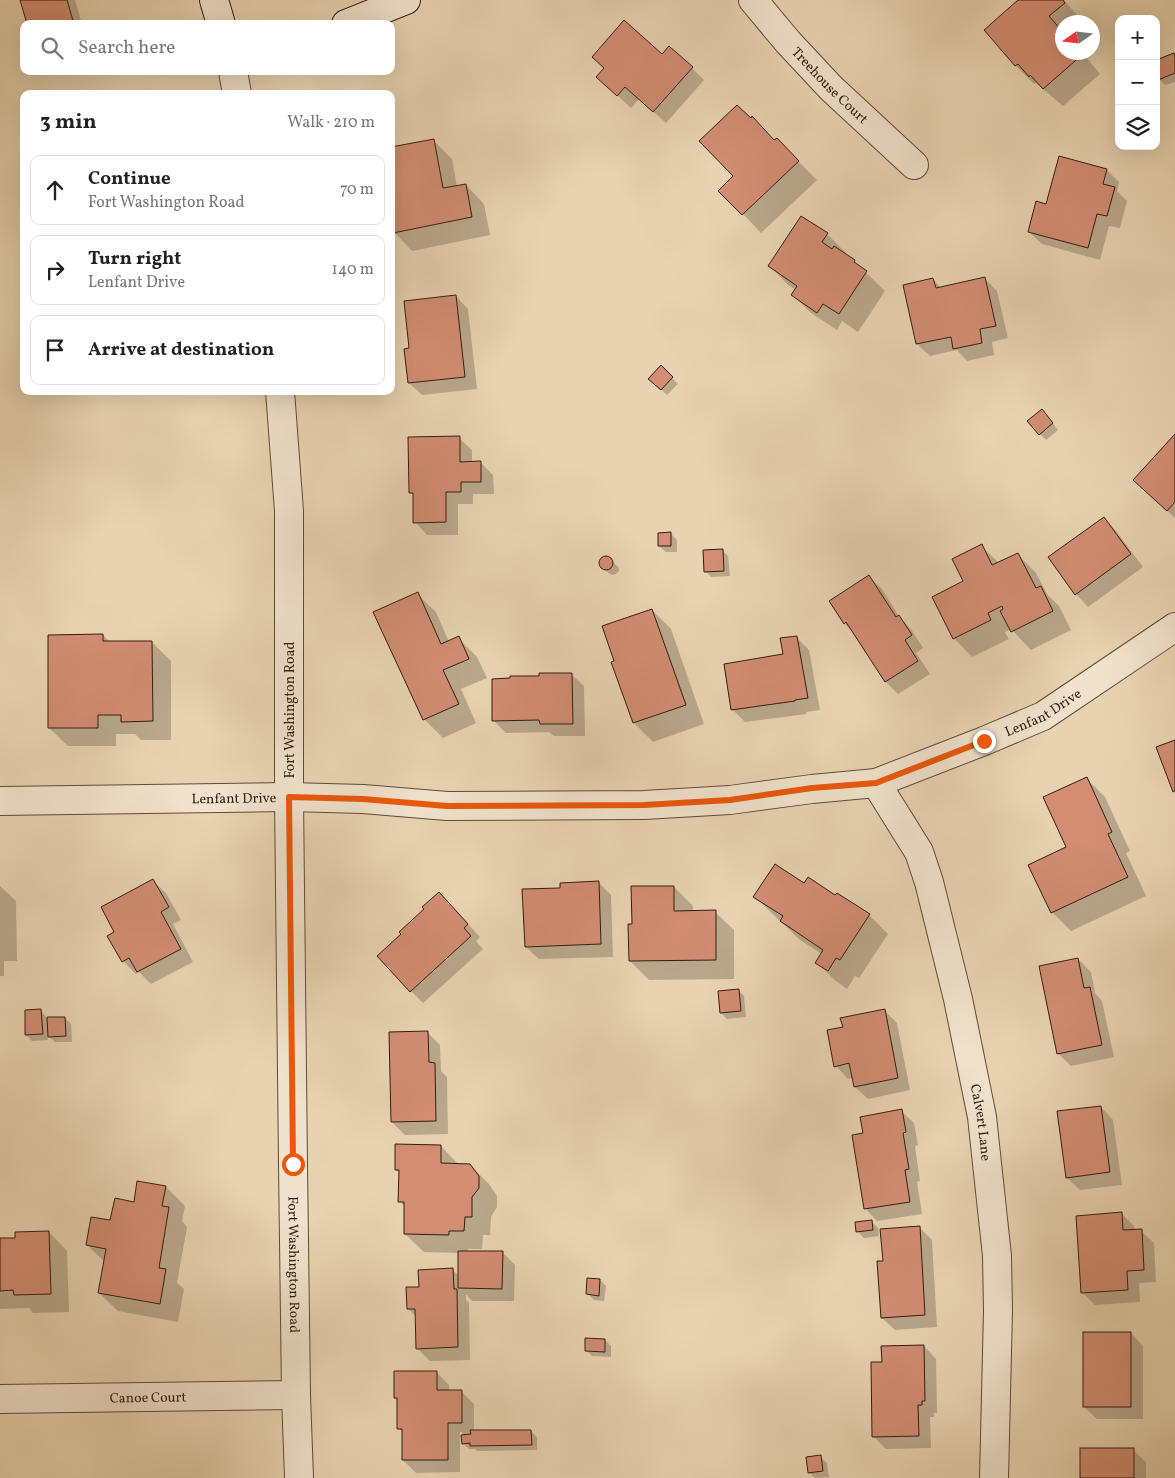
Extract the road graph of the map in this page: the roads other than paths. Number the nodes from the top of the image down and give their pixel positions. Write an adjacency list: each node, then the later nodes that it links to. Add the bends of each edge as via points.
1 (214, 0): 4 (street)
2 (406, 0): 5 (street)
3 (754, 0): 8 (street, Treehouse Court, via 831,88)
4 (220, 20)
5 (356, 20)
6 (234, 75): 7 (street)
7 (236, 90)
8 (914, 165)
9 (280, 395): 12 (street, Fort Washington Road, via 289,511)
10 (1175, 627): 11 (street, Lenfant Drive, via 1043,716)
11 (876, 783): 12 (street, Lenfant Drive, via 730,800 644,805 447,806); 17 (street, Calvert Lane, via 919,852 929,882 958,999 982,1117 997,1256)
12 (289, 797): 13 (street, Lenfant Drive); 14 (street, Fort Washington Road)
13 (0, 801)
14 (296, 1395): 15 (street, Canoe Court); 16 (street, Fort Washington Road)
15 (0, 1399)
16 (299, 1478)
17 (994, 1478)

